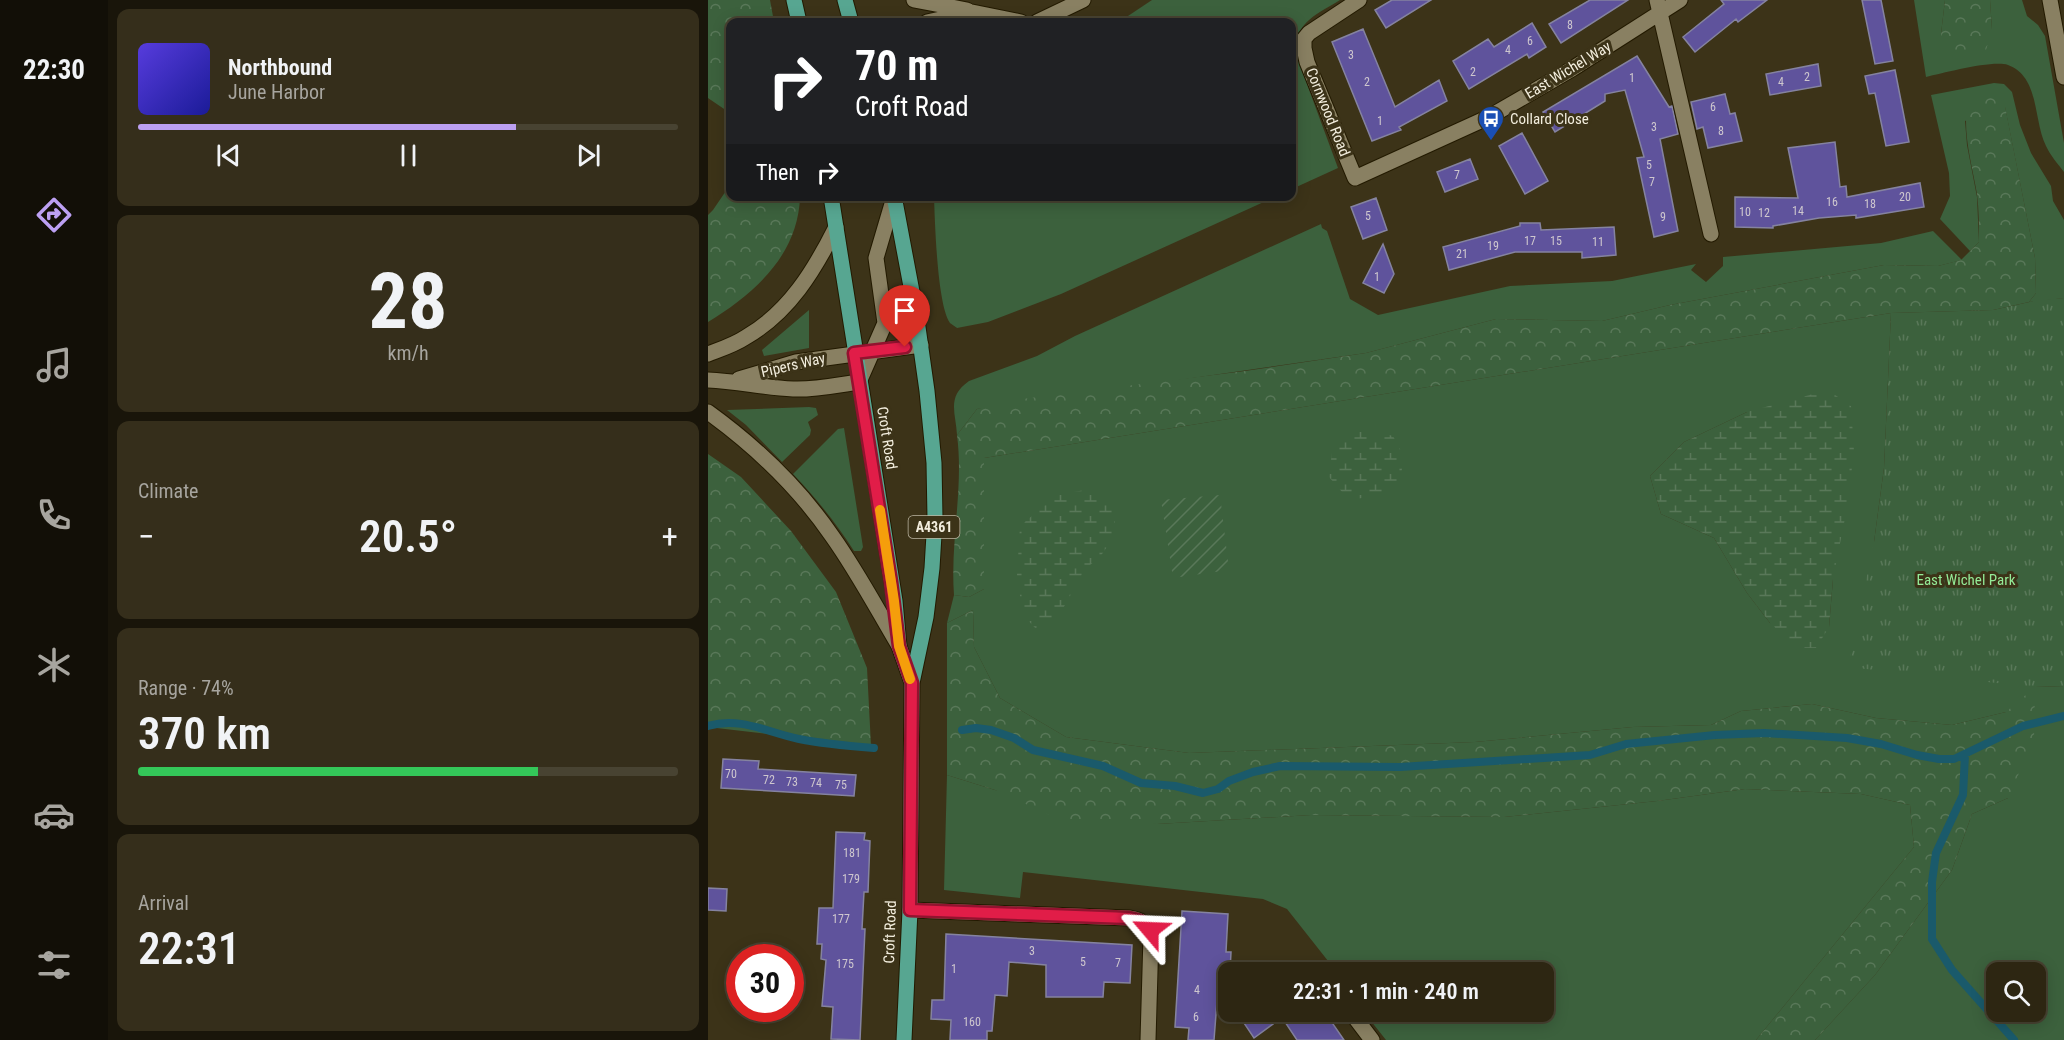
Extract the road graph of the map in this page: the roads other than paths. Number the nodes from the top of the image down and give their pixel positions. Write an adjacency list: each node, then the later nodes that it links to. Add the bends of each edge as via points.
1 (794, 0): 10 (main road)
2 (845, 0): 11 (main road)
3 (914, 0): 9 (street)
4 (1083, 0): 14 (street)
5 (1359, 0): 16 (street, Cornwood Road, via 1304,39 1312,74)
6 (1680, 0): 8 (street, East Wichel Way)
7 (2050, 0): 15 (street)
8 (1659, 6): 16 (street, East Wichel Way, via 1572,69 1489,117); 21 (street)
9 (972, 12): 12 (street); 13 (street)
10 (798, 18)
11 (850, 18)
12 (945, 18)
13 (1001, 18)
14 (1045, 18)
15 (2064, 77)
16 (1355, 178)
17 (832, 201): 20 (main road, Croft Road / A4361)
18 (893, 201): 23 (street, via 876,258 885,321)
19 (895, 201): 22 (main road, Croft Road / A4361)
20 (836, 228): 24 (main road, Croft Road / A4361); 25 (street, via 812,272 784,307 744,339)
21 (1711, 234)
22 (921, 345): 23 (street, Pipers Way); 31 (main road, Croft Road / A4361, via 934,451 935,518 926,616)
23 (873, 351): 24 (street, Pipers Way); 28 (street)
24 (854, 353): 27 (street, Pipers Way, via 796,362); 28 (main road, Croft Road / A4361)
25 (708, 354)
26 (708, 380): 27 (street, Pipers Way)
27 (733, 381): 28 (street, Pipers Way, via 790,389)
28 (859, 382): 30 (main road, Croft Road / A4361)
29 (708, 412): 30 (street, via 801,496 841,548)
30 (899, 646): 31 (main road, Croft Road / A4361)
31 (912, 683): 32 (main road, Croft Road / A4361)
32 (910, 910): 35 (main road, Croft Road / A4361); 36 (street, via 1140,920 1151,936)
33 (1357, 1022): 34 (street)
34 (1369, 1039)
35 (904, 1040)
36 (1148, 1040)

